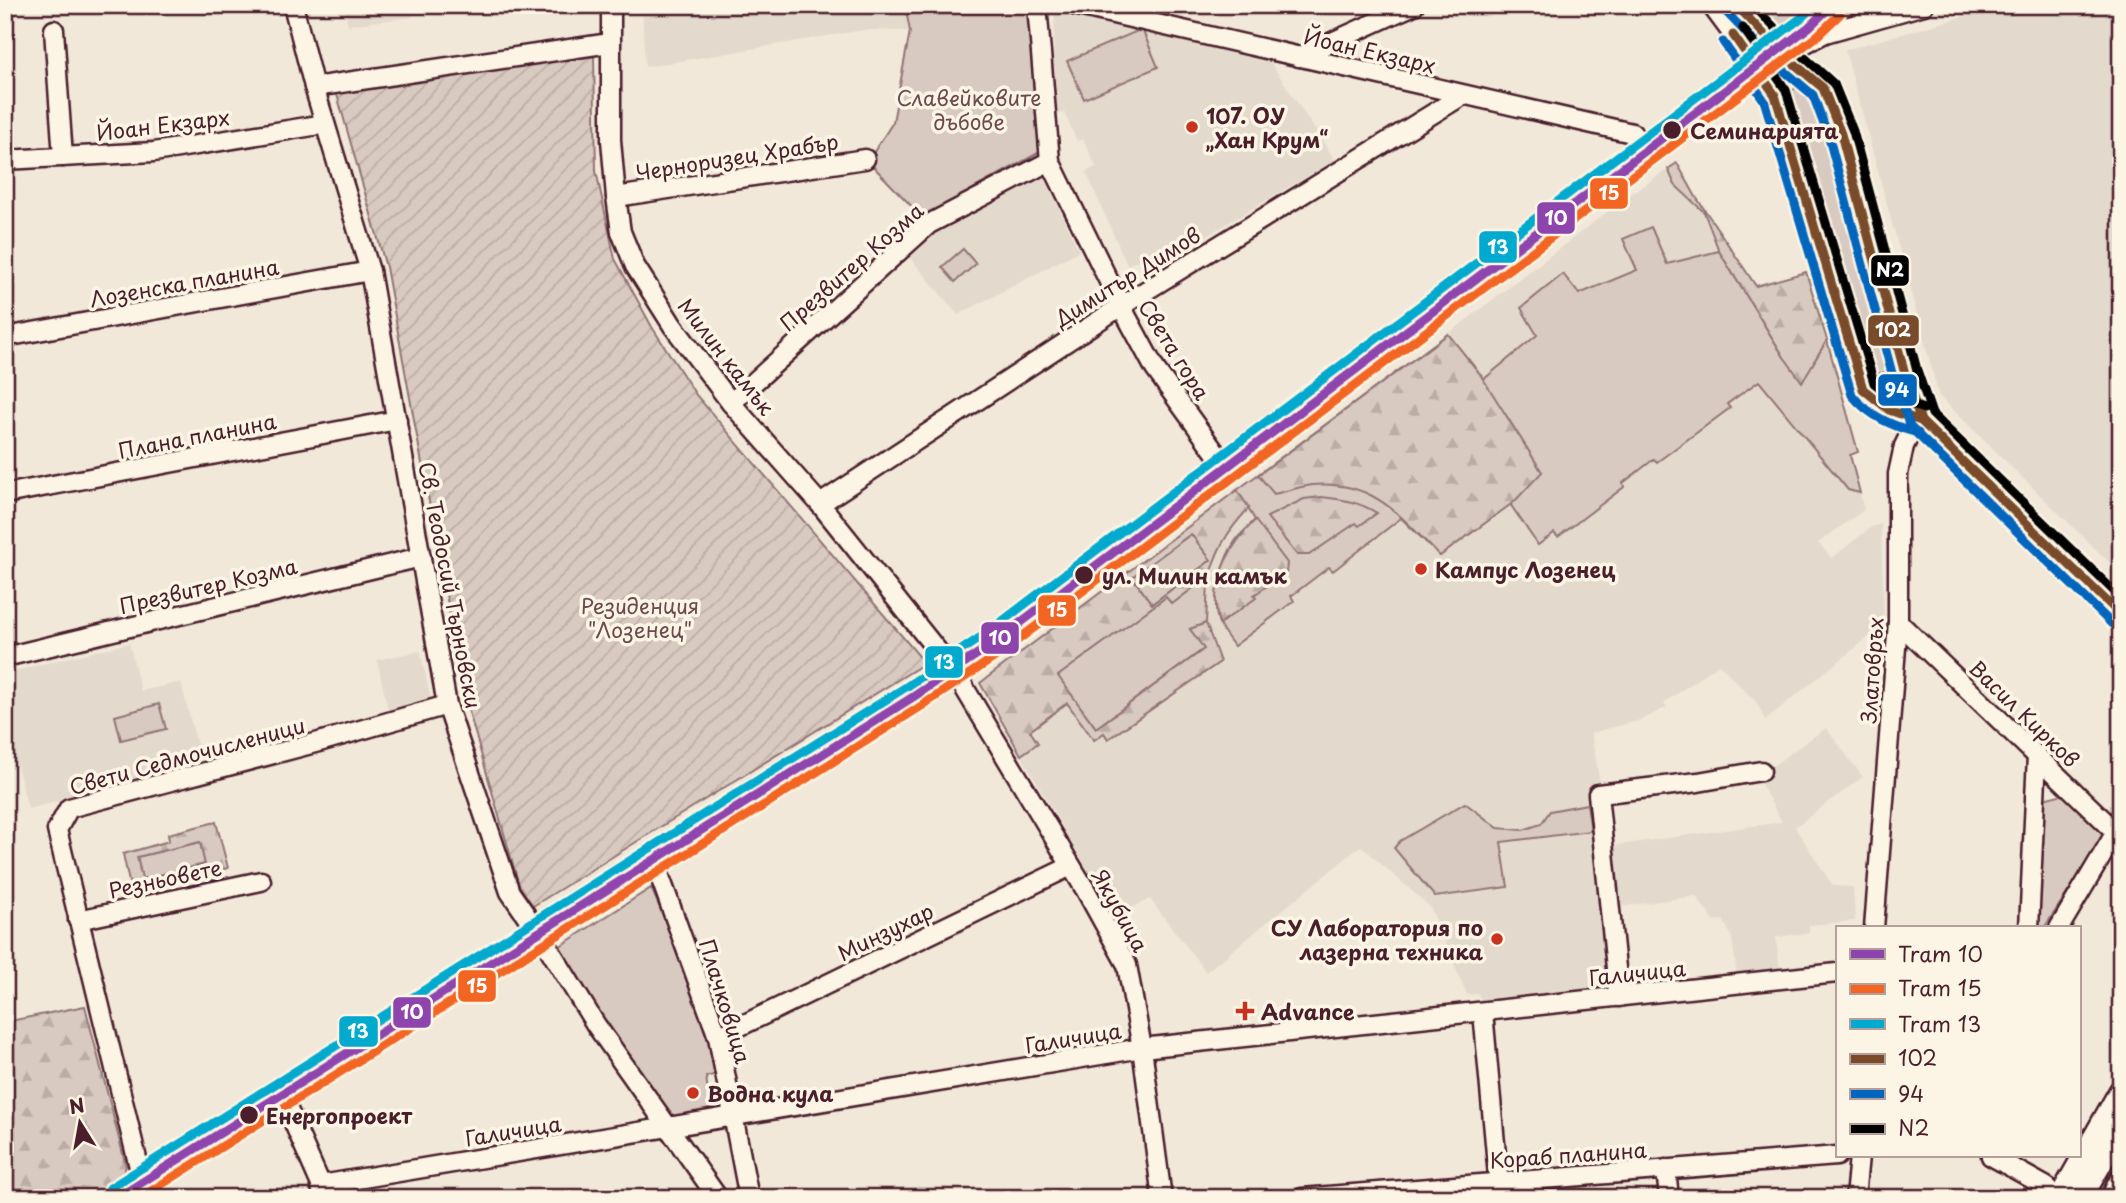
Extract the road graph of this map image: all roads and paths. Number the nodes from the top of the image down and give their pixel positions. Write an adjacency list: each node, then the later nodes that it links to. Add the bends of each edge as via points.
1 (293, 5): 16 (street, Св. Теодосий Търновски)
2 (611, 5): 12 (street, Милин камък)
3 (1037, 5): 23 (street, Света гора)
4 (1074, 5): 14 (street, Йоан Екзарх)
5 (1414, 5): 14 (street)
6 (1711, 5): 15 (street)
7 (1736, 5): 13 (street)
8 (1824, 5): 11 (street)
9 (1924, 5): 11 (street)
10 (54, 30): 20 (street)
11 (1825, 33): 13 (street)
12 (610, 43): 16 (street); 24 (street, Милин камък)
13 (1784, 55): 15 (street); 30 (street, via 1824,88)
14 (1300, 57): 17 (street, Йоан Екзарх)
15 (1758, 68): 19 (street); 30 (street, via 1775,95 1788,132 1863,389 1875,403 1896,415)
16 (314, 87): 18 (street, Св. Теодосий Търновски)
17 (1463, 94): 19 (street, Йоан Екзарх, via 1632,133); 26 (street, Димитър Димов)
18 (325, 124): 20 (street, Йоан Екзарх, via 154,152); 25 (street, Св. Теодосий Търновски)
19 (1648, 152): 31 (street)
20 (63, 157): 22 (street, Йоан Екзарх)
21 (865, 159): 24 (street, Черноризец Храбър)
22 (5, 160)
23 (1050, 161): 26 (street, Света гора); 28 (street, Презвитер Козма, via 929,224)
24 (616, 198): 28 (street, Милин камък, via 621,232 635,266)
25 (370, 271): 27 (street, Лозенска планина); 29 (street, Св. Теодосий Търновски)
26 (1121, 306): 31 (street, Света гора, via 1155,369); 33 (street, Димитър Димов)
27 (5, 337)
28 (731, 403): 33 (street, Милин камък)
29 (397, 420): 32 (street, Плана планина); 34 (street, Св. Теодосий Търновски)
30 (1921, 421): 35 (street); 36 (street, Златовръх, via 1904,446 1898,474)
31 (1228, 470): 38 (street)
32 (5, 494)
33 (820, 504): 38 (street, Милин камък)
34 (421, 557): 37 (street, Презвитер Козма); 39 (street, Св. Теодосий Търновски)
35 (2121, 615)
36 (1898, 622): 40 (street, Васил Кирков); 47 (street, Златовръх)
37 (5, 657)
38 (956, 674): 43 (street); 44 (street, Якубица)
39 (447, 705): 46 (street, Свети Седмочисленици, via 69,808 57,830); 50 (street, Св. Теодосий Търновски, via 510,892)
40 (2037, 756): 42 (street, Васил Кирков); 48 (street)
41 (1761, 771): 52 (street, via 1598,794)
42 (2118, 834): 49 (street)
43 (655, 863): 50 (street); 54 (street, Плачковица)
44 (1071, 866): 54 (street, Минзухар); 55 (street, Якубица, via 1127,965)
45 (261, 881): 46 (street, Резньовете)
46 (79, 920): 68 (street, Свети Седмочисленици)
47 (1874, 926)
48 (2029, 926)
49 (2060, 926)
50 (540, 935): 57 (street); 60 (street, Св. Теодосий Търновски)
51 (1836, 973): 52 (street, Галичица)
52 (1619, 997): 53 (street, Галичица)
53 (1483, 1012): 55 (street, Галичица); 69 (street)
54 (718, 1037): 58 (street, Плачковица)
55 (1142, 1048): 58 (street, Галичица); 76 (street, Якубица)
56 (2121, 1092): 61 (main road)
57 (282, 1096): 68 (street); 71 (street)
58 (734, 1116): 60 (street, Галичица); 75 (street, Плачковица)
59 (2121, 1126): 80 (main road)
60 (668, 1127): 71 (street, Галичица); 74 (street, Св. Теодосий Търновски)
61 (2080, 1153)
62 (1836, 1156): 66 (street, Кораб планина)
63 (1859, 1158): 79 (street)
64 (1994, 1158): 72 (street)
65 (2077, 1158): 72 (main road)
66 (1666, 1169): 69 (street, Кораб планина); 78 (street)
67 (2121, 1182): 81 (main road)
68 (144, 1184): 73 (street)
69 (1499, 1190): 77 (street, Кораб планина)
70 (2121, 1190): 81 (main road)
71 (322, 1191)
72 (2054, 1192)
73 (122, 1198)
74 (718, 1198)
75 (749, 1198)
76 (1162, 1198)
77 (1302, 1198)
78 (1668, 1198)
79 (1855, 1198)
80 (2080, 1198)
81 (2114, 1198)

